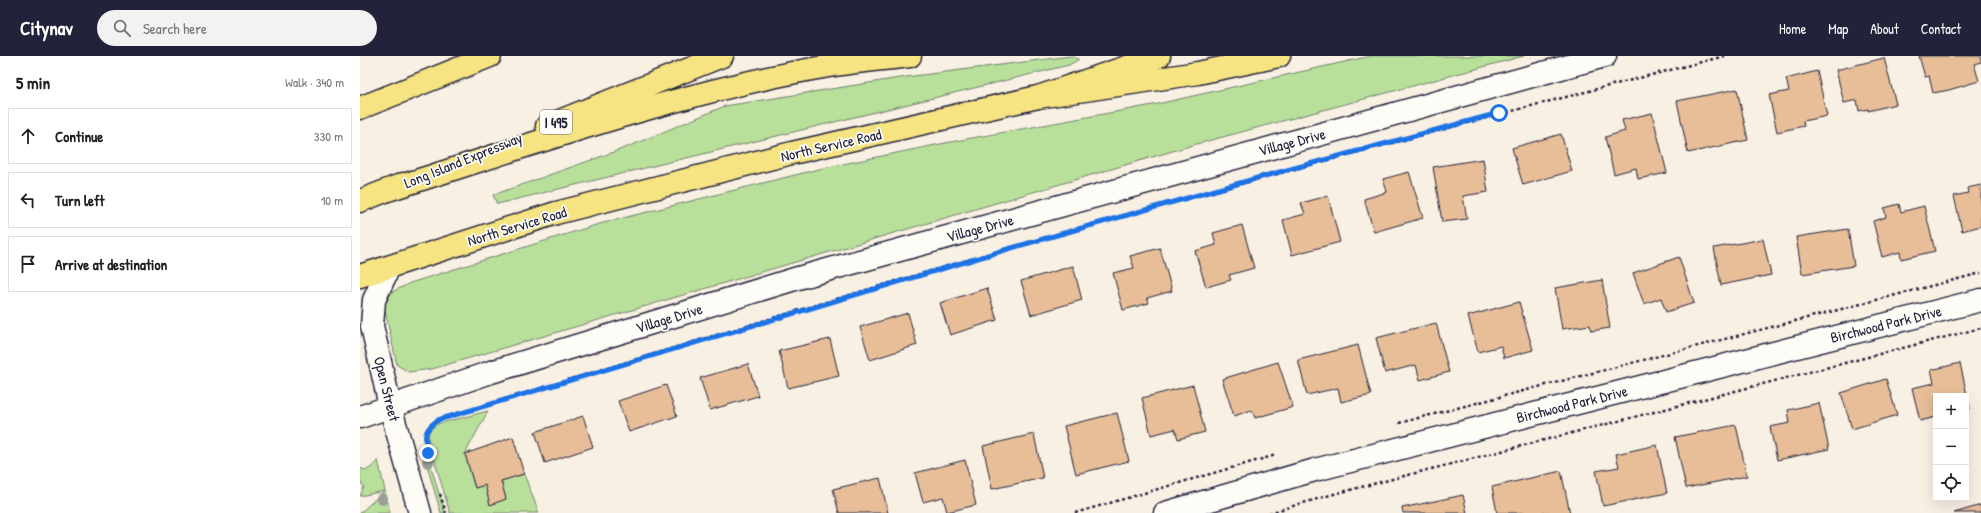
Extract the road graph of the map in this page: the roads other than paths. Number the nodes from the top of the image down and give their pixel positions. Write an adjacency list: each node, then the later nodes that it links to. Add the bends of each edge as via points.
1 (490, 56): 8 (main road)
2 (722, 56): 9 (main road, Long Island Expressway / I 495)
3 (910, 56): 9 (main road, via 836,64 750,82 656,106)
4 (1159, 56): 7 (main road)
5 (1279, 56): 7 (main road, North Service Road, via 1198,73)
6 (1605, 56): 14 (street, Village Drive, via 806,276 491,372)
7 (1038, 97): 11 (main road, North Service Road, via 792,154 556,213)
8 (360, 108)
9 (391, 189): 10 (main road, Long Island Expressway / I 495)
10 (360, 201)
11 (389, 266): 12 (main road, North Service Road); 14 (street, Open Street, via 374,300 372,326)
12 (360, 276)
13 (1981, 300): 17 (street, Birchwood Park Drive, via 1315,470)
14 (390, 406): 15 (street, Village Drive); 16 (street, Open Street)
15 (360, 417)
16 (420, 513)
17 (1165, 513)

